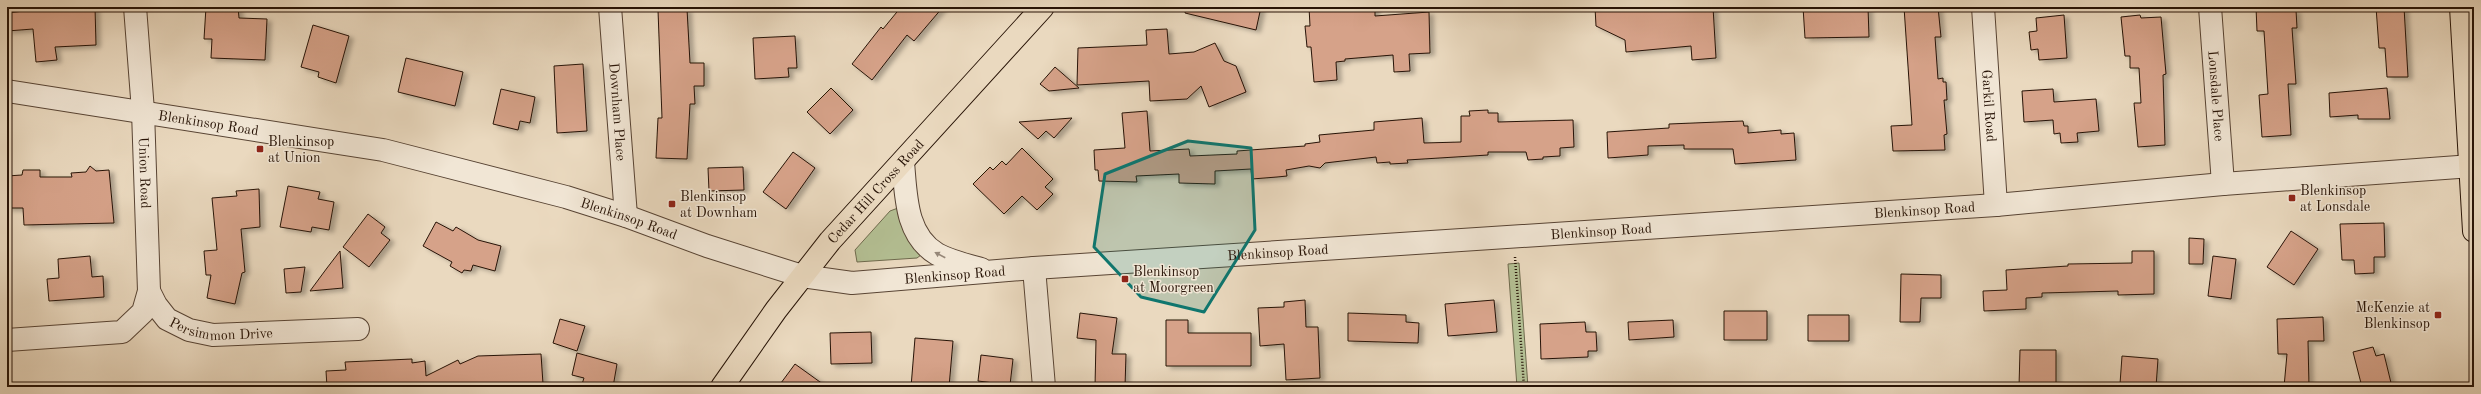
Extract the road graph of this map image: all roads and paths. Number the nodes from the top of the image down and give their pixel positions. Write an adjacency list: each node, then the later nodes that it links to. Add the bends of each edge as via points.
1 (135, 7): 8 (street, Union Road)
2 (610, 7): 13 (street, Downham Place)
3 (1043, 7): 9 (main road, Cedar Hill Cross Road)
4 (1983, 7): 12 (street, Garkil Road)
5 (2210, 7): 11 (street, Lonsdale Place)
6 (2461, 7): 10 (main road)
7 (7, 91): 8 (street, Blenkinsop Road)
8 (143, 112): 13 (street, Blenkinsop Road, via 384,150 475,172); 19 (street, Union Road)
9 (903, 162): 17 (street, one-way to 9, via 936,253 919,236 908,212); 18 (main road, Cedar Hill Cross Road, via 830,241)
10 (2473, 166): 11 (street, Blenkinsop Road); 14 (main road)
11 (2223, 184): 12 (street, Blenkinsop Road)
12 (1996, 205): 15 (street, Blenkinsop Road)
13 (626, 216): 18 (street, Blenkinsop Road, via 707,246)
14 (2474, 231)
15 (1513, 237): 16 (street, Blenkinsop Road); 24 (path)
16 (1034, 268): 17 (street, Blenkinsop Road); 23 (street)
17 (990, 272): 18 (street, Blenkinsop Road, via 852,283)
18 (802, 276): 22 (main road, Cedar Hill Cross Road)
19 (150, 291): 20 (street, Persimmon Drive, via 156,305 167,319 189,330 213,335); 21 (street, via 143,312 122,332)
20 (358, 329)
21 (7, 340)
22 (722, 387)
23 (1044, 387)
24 (1524, 387)

